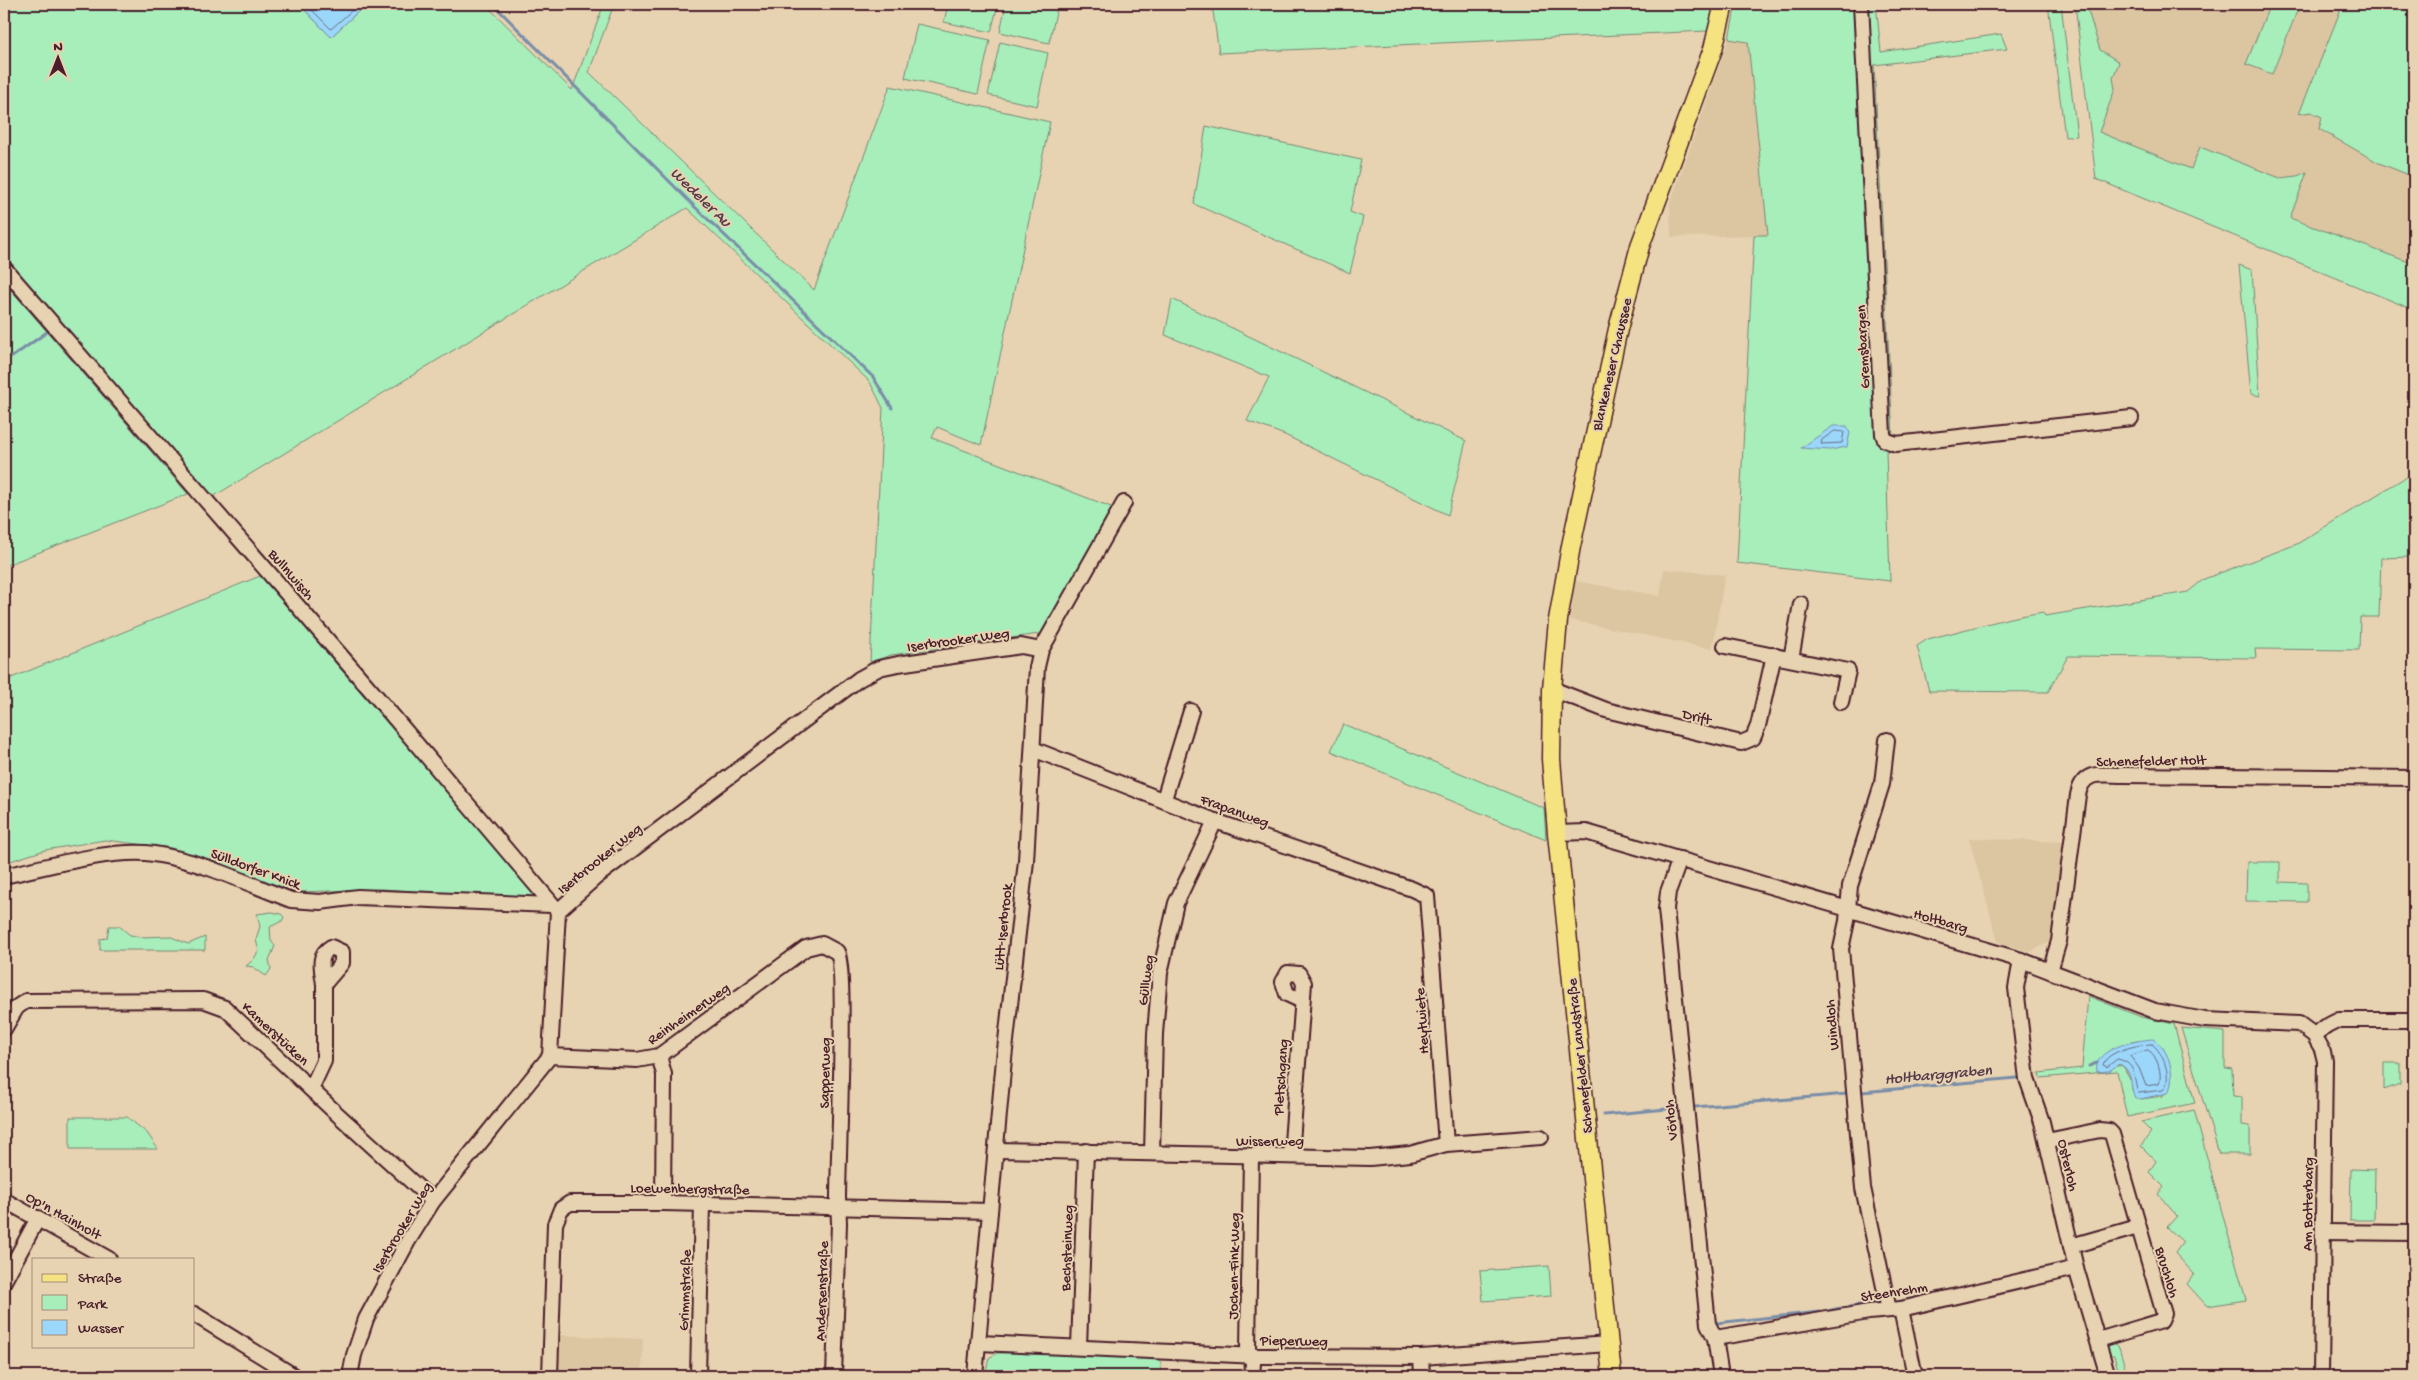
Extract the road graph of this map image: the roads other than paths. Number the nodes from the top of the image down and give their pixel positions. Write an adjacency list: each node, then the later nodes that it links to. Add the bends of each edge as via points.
1 (1724, 4): 11 (main road, Blankeneser Chaussee, via 1713,49 1640,246 1623,308 1571,546 1558,620)
2 (1861, 4): 4 (street, Gremsbargen, via 1885,440 1896,444)
3 (4, 268): 24 (street, Bullnwisch, via 428,756)
4 (2131, 418)
5 (1124, 503): 8 (street, Lütt-Iserbrook)
6 (1801, 604): 10 (street)
7 (1725, 646): 9 (street)
8 (1041, 650): 16 (street, Lütt-Iserbrook, via 1037,667); 24 (street, Iserbrooker Weg, via 1021,646 879,668 859,679)
9 (1774, 655): 10 (street); 11 (street, Drift, via 1758,726 1753,738 1741,743 1606,710)
10 (1791, 658): 12 (street, via 1848,671)
11 (1552, 689): 14 (main road, Blankeneser Chaussee)
12 (1841, 702)
13 (1191, 712): 18 (street)
14 (1551, 736): 20 (main road, Schenefelder Landstraße)
15 (1887, 740): 25 (street, Windloh, via 1882,784 1850,886)
16 (1033, 750): 18 (street, Frapanweg); 40 (street, Lütt-Iserbrook, via 1026,861)
17 (2414, 778): 28 (street, Schenefelder Holt, via 2088,777 2082,782 2078,795 2059,941)
18 (1164, 799): 19 (street, Frapanweg)
19 (1216, 821): 23 (street, Frapanweg); 42 (street, Güllweg, via 1176,903 1160,973)
20 (1557, 833): 21 (street, Holtbarg, via 1586,832); 64 (main road, Schenefelder Landstraße)
21 (1680, 859): 25 (street, Holtbarg); 61 (street, Vörloh, via 1668,892 1666,909 1708,1324)
22 (4, 876): 24 (street, Sülldorfer Knick, via 114,854 140,853 198,864 291,900 306,902 358,897)
23 (1427, 896): 39 (street, Heytwiete)
24 (555, 908): 34 (street, Iserbrooker Weg)
25 (1847, 910): 27 (street, Holtbarg); 59 (street, Windloh, via 1841,957 1864,1188)
26 (828, 946): 35 (street, Reinheimerweg, via 816,944 806,948); 49 (street, Sapperweg, via 839,955 842,964)
27 (2021, 960): 28 (street, Holtbarg); 38 (street, Osterloh, via 2016,988 2025,1070)
28 (2050, 971): 33 (street, Holtbarg, via 2155,1011 2205,1020 2291,1022)
29 (324, 984): 36 (street, via 324,1061)
30 (1302, 1002): 44 (street, Pletschgang)
31 (2414, 1020): 33 (street, via 2340,1020)
32 (4, 1029): 36 (street, Kamerstücken, via 17,1007 26,1002 203,1000 226,1008)
33 (2314, 1035): 53 (street, Am Botterbarg, via 2325,1061)
34 (550, 1056): 35 (street, Reinheimerweg, via 637,1060); 46 (street, Iserbrooker Weg)
35 (659, 1056): 47 (street, via 664,1074)
36 (311, 1089): 46 (street, Kamerstücken)
37 (1542, 1137): 39 (street, Wisserweg)
38 (2047, 1142): 52 (street, Bruchloh, via 2100,1130 2109,1131 2114,1138); 55 (street, Osterloh)
39 (1446, 1144): 44 (street, Wisserweg, via 1410,1154 1370,1158)
40 (996, 1150): 41 (street, Wisserweg); 50 (street, Lütt-Iserbrook)
41 (1086, 1151): 42 (street, Wisserweg); 65 (street, Bechsteinweg)
42 (1152, 1153): 43 (street, Wisserweg)
43 (1251, 1156): 44 (street, Wisserweg); 66 (street, Jochen-Fink-Weg)
44 (1291, 1156)
45 (4, 1200): 51 (street, Op'n Hainholt)
46 (433, 1201): 69 (street, Iserbrooker Weg, via 366,1319)
47 (663, 1203): 48 (street, Loewenbergstraße); 70 (street, Loewenbergstraße, via 577,1202 565,1205 558,1214 555,1224)
48 (702, 1204): 49 (street, Loewenbergstraße); 71 (street, Grimmstraße)
49 (838, 1207): 50 (street, Loewenbergstraße); 72 (street, Andersenstraße)
50 (990, 1211): 63 (street, Lütt-Iserbrook)
51 (38, 1218): 56 (street, Op'n Hainholt); 58 (street)
52 (2138, 1227): 55 (street); 62 (street, Bruchloh, via 2164,1314 2161,1321)
53 (2323, 1232): 54 (street); 80 (street, Am Botterbarg)
54 (2414, 1233)
55 (2071, 1246): 57 (street, Osterloh)
56 (107, 1258)
57 (2076, 1268): 59 (street, Steenrehm); 62 (street, Osterloh)
58 (4, 1281)
59 (1895, 1309): 61 (street, Steenrehm); 78 (street, Windloh)
60 (195, 1315): 68 (street)
61 (1715, 1338): 77 (street, Vörloh)
62 (2098, 1340): 79 (street, Osterloh)
63 (979, 1343): 65 (street, Pieperweg); 73 (street, Lütt-Iserbrook)
64 (1609, 1344): 67 (street, Pieperweg); 76 (main road, Schenefelder Landstraße)
65 (1079, 1347): 66 (street, Pieperweg)
66 (1250, 1355): 67 (street, Pieperweg); 74 (street, Jochen-Fink-Weg)
67 (1421, 1357): 75 (street)
68 (294, 1376)
69 (350, 1376)
70 (550, 1376)
71 (698, 1376)
72 (834, 1376)
73 (976, 1376)
74 (1252, 1376)
75 (1422, 1376)
76 (1612, 1376)
77 (1721, 1376)
78 (1915, 1376)
79 (2108, 1376)
80 (2321, 1376)

